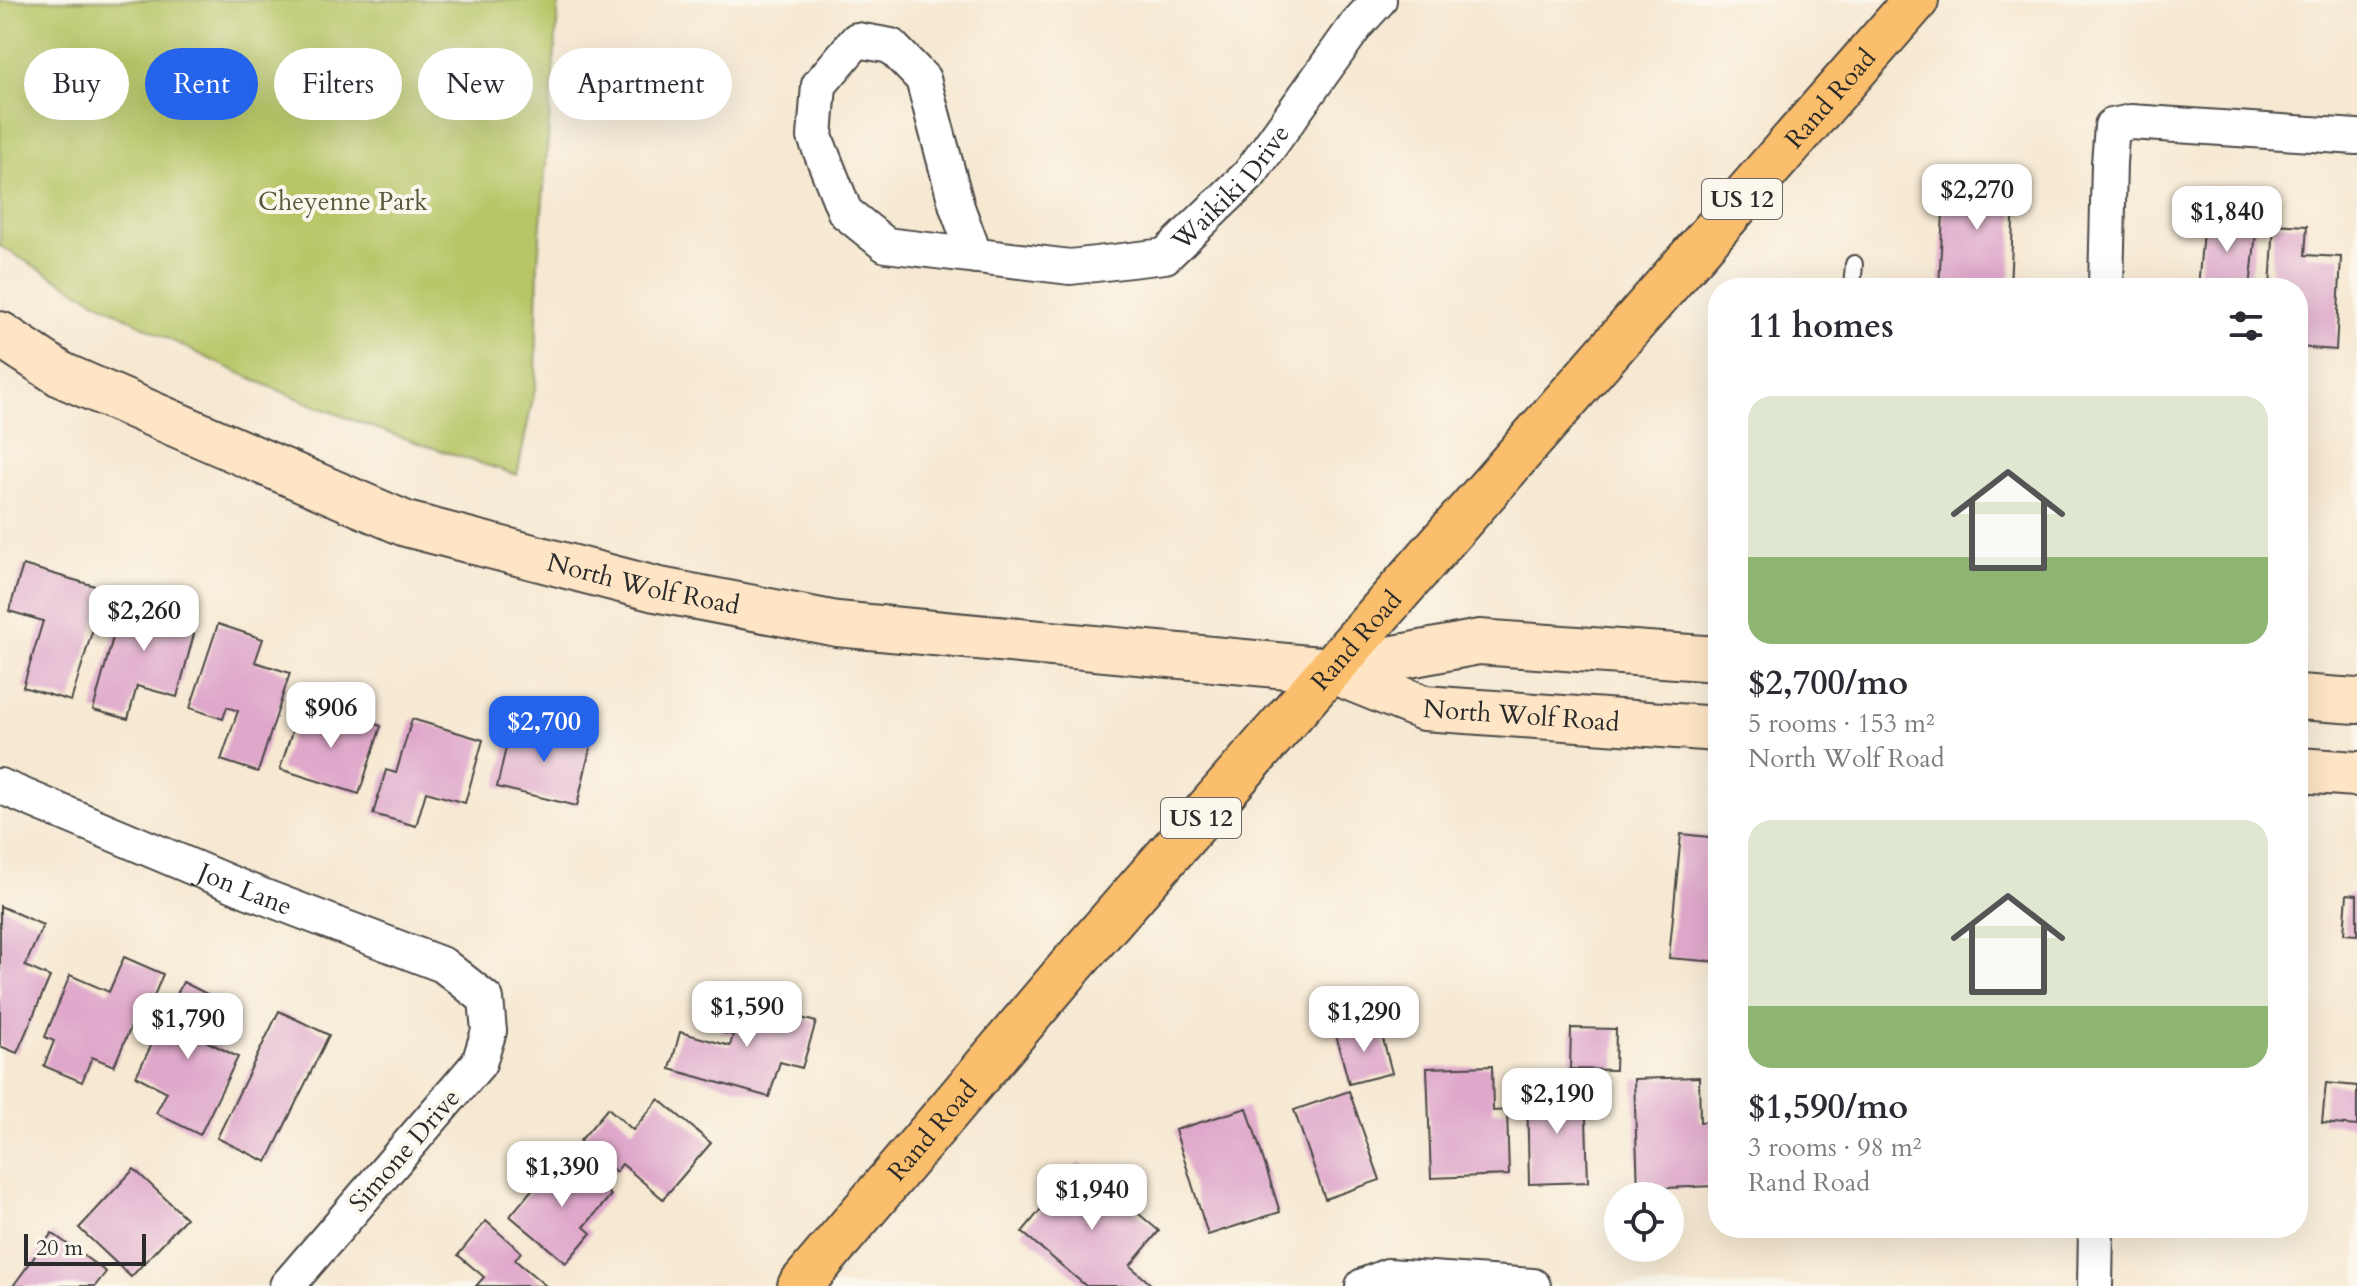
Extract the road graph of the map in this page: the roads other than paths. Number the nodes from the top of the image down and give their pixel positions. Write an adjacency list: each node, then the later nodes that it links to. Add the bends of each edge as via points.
1 (1379, 0): 4 (street, Waikiki Drive, via 1249,175 1165,256 1070,267)
2 (1916, 0): 10 (main road, Rand Road / US 12)
3 (2357, 137): 7 (street, via 2131,122 2112,126)
4 (975, 256): 4 (street, Waikiki Drive, via 923,79 891,46 857,40 819,85 815,137 845,212 886,245)
5 (1854, 264): 6 (lane)
6 (1853, 278)
7 (2106, 278)
8 (0, 334): 10 (main road, North Wolf Road, via 62,375 406,524 655,589 837,624)
9 (1708, 658): 10 (main road, North Wolf Road, via 1479,642)
10 (1330, 670): 13 (main road, North Wolf Road, via 1424,708); 20 (main road, Rand Road / US 12)
11 (2308, 698): 12 (main road)
12 (2357, 701)
13 (1708, 728)
14 (2308, 771): 15 (main road)
15 (2357, 774)
16 (0, 786): 17 (street, Jon Lane, via 249,891 443,965)
17 (486, 999): 19 (street, Simone Drive, via 489,1031 479,1063)
18 (2096, 1238): 23 (street)
19 (287, 1286)
20 (800, 1286)
21 (1363, 1286): 22 (street, via 1388,1276)
22 (1533, 1286)
23 (2095, 1286)

